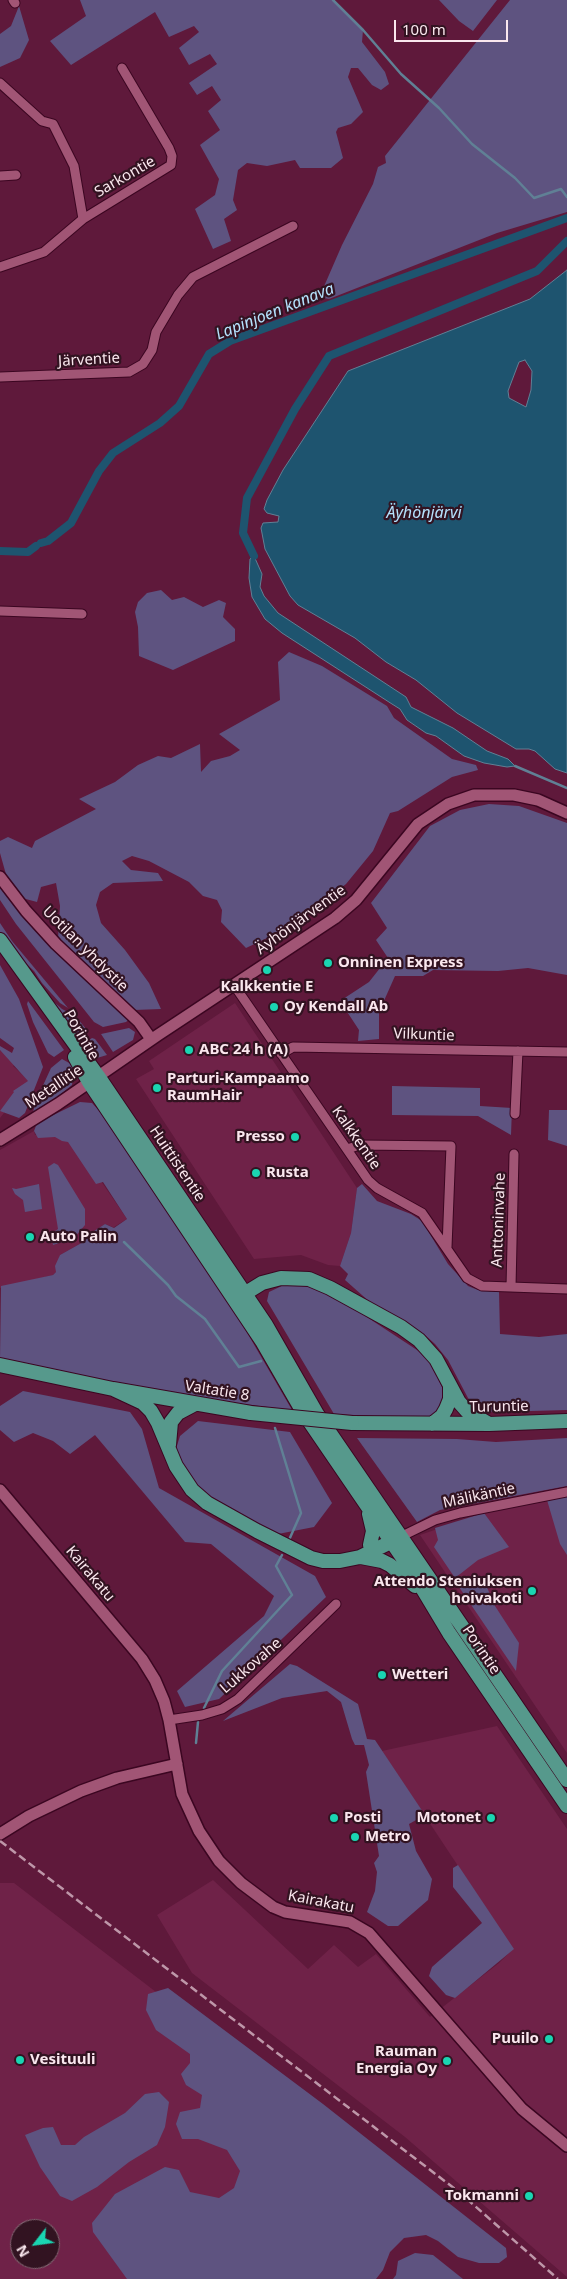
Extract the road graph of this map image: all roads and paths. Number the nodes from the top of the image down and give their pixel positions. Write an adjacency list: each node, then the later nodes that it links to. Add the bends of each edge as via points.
1 (122, 68): 5 (street, Sarkontie, via 169,148 171,165)
2 (0, 83): 5 (street, via 42,121 53,124 74,166)
3 (16, 175): 4 (street)
4 (0, 176)
5 (83, 219): 7 (street, Sarkontie, via 44,252)
6 (293, 226): 8 (street, Järventie, via 194,277 178,295 156,332 152,350 143,364 129,372)
7 (0, 267)
8 (0, 377)
9 (0, 611): 10 (street)
10 (82, 614)
11 (567, 813): 14 (main road, Äyhönjärventie, via 538,800 514,795 474,796 448,804 418,824 356,900 335,918)
12 (0, 877): 15 (main road, Uotilan yhdystie, via 32,918 138,1022)
13 (0, 940): 19 (highway, Huittistentie)
14 (234, 985): 15 (main road, Äyhönjärventie); 18 (street, Kalkkentie)
15 (151, 1039): 19 (main road, Äyhönjärventie)
16 (518, 1051): 17 (street, Vilkuntie); 18 (street, Vilkuntie, via 293,1047); 20 (street)
17 (567, 1052)
18 (281, 1054): 22 (street, Kalkkentie)
19 (94, 1079): 21 (main road, Metallitie); 27 (highway, Huittistentie)
20 (516, 1114)
21 (0, 1140)
22 (347, 1149): 24 (street, Kalkkentie, via 376,1188 422,1213); 24 (street, via 369,1145 451,1146)
23 (514, 1154): 25 (street, Anttoninvahe)
24 (447, 1247): 25 (street, Kalkkentie, via 467,1278 482,1286)
25 (511, 1287): 26 (street, Kalkkentie)
26 (567, 1289)
27 (240, 1296): 29 (highway, via 262,1283 281,1278 296,1277 319,1282 419,1340 436,1359); 32 (highway, Huittistentie, via 274,1360)
28 (0, 1366): 30 (highway, Valtatie 8)
29 (450, 1385): 34 (highway, via 446,1409); 35 (highway, via 467,1411)
30 (113, 1389): 31 (highway, Valtatie 8); 36 (highway, via 143,1403)
31 (195, 1404): 34 (highway, Valtatie 8, bridge, via 352,1423); 36 (highway, via 178,1413 171,1422)
32 (310, 1413): 39 (highway, Porintie); 40 (highway, Porintie)
33 (567, 1421): 35 (highway, Turuntie)
34 (432, 1424): 35 (highway, Turuntie)
35 (488, 1424)
36 (169, 1446): 42 (highway, via 181,1476 199,1496)
37 (0, 1490): 46 (main road, Kairakatu, via 142,1659 158,1687)
38 (567, 1492): 40 (street, Mälikäntie, via 460,1513 435,1520)
39 (368, 1508): 40 (highway, Porintie); 41 (highway, via 373,1531)
40 (393, 1539): 41 (highway); 43 (highway); 45 (highway, Porintie); 48 (highway, Porintie)
41 (370, 1545): 42 (highway, via 332,1554)
42 (296, 1550): 43 (highway, via 323,1561)
43 (360, 1557): 45 (highway, via 390,1565 410,1580)
44 (336, 1604): 46 (street, Lukkovahe, via 238,1699 222,1709)
45 (431, 1604): 49 (highway, Porintie)
46 (169, 1720): 47 (main road, Kairakatu)
47 (177, 1764): 50 (main road, via 117,1778 81,1791); 51 (main road, Kairakatu, via 182,1794 199,1830 219,1861 236,1878 273,1907 285,1912 350,1922 369,1932 522,2109)
48 (567, 1780)
49 (567, 1806)
50 (0, 1834)
51 (567, 2146)

